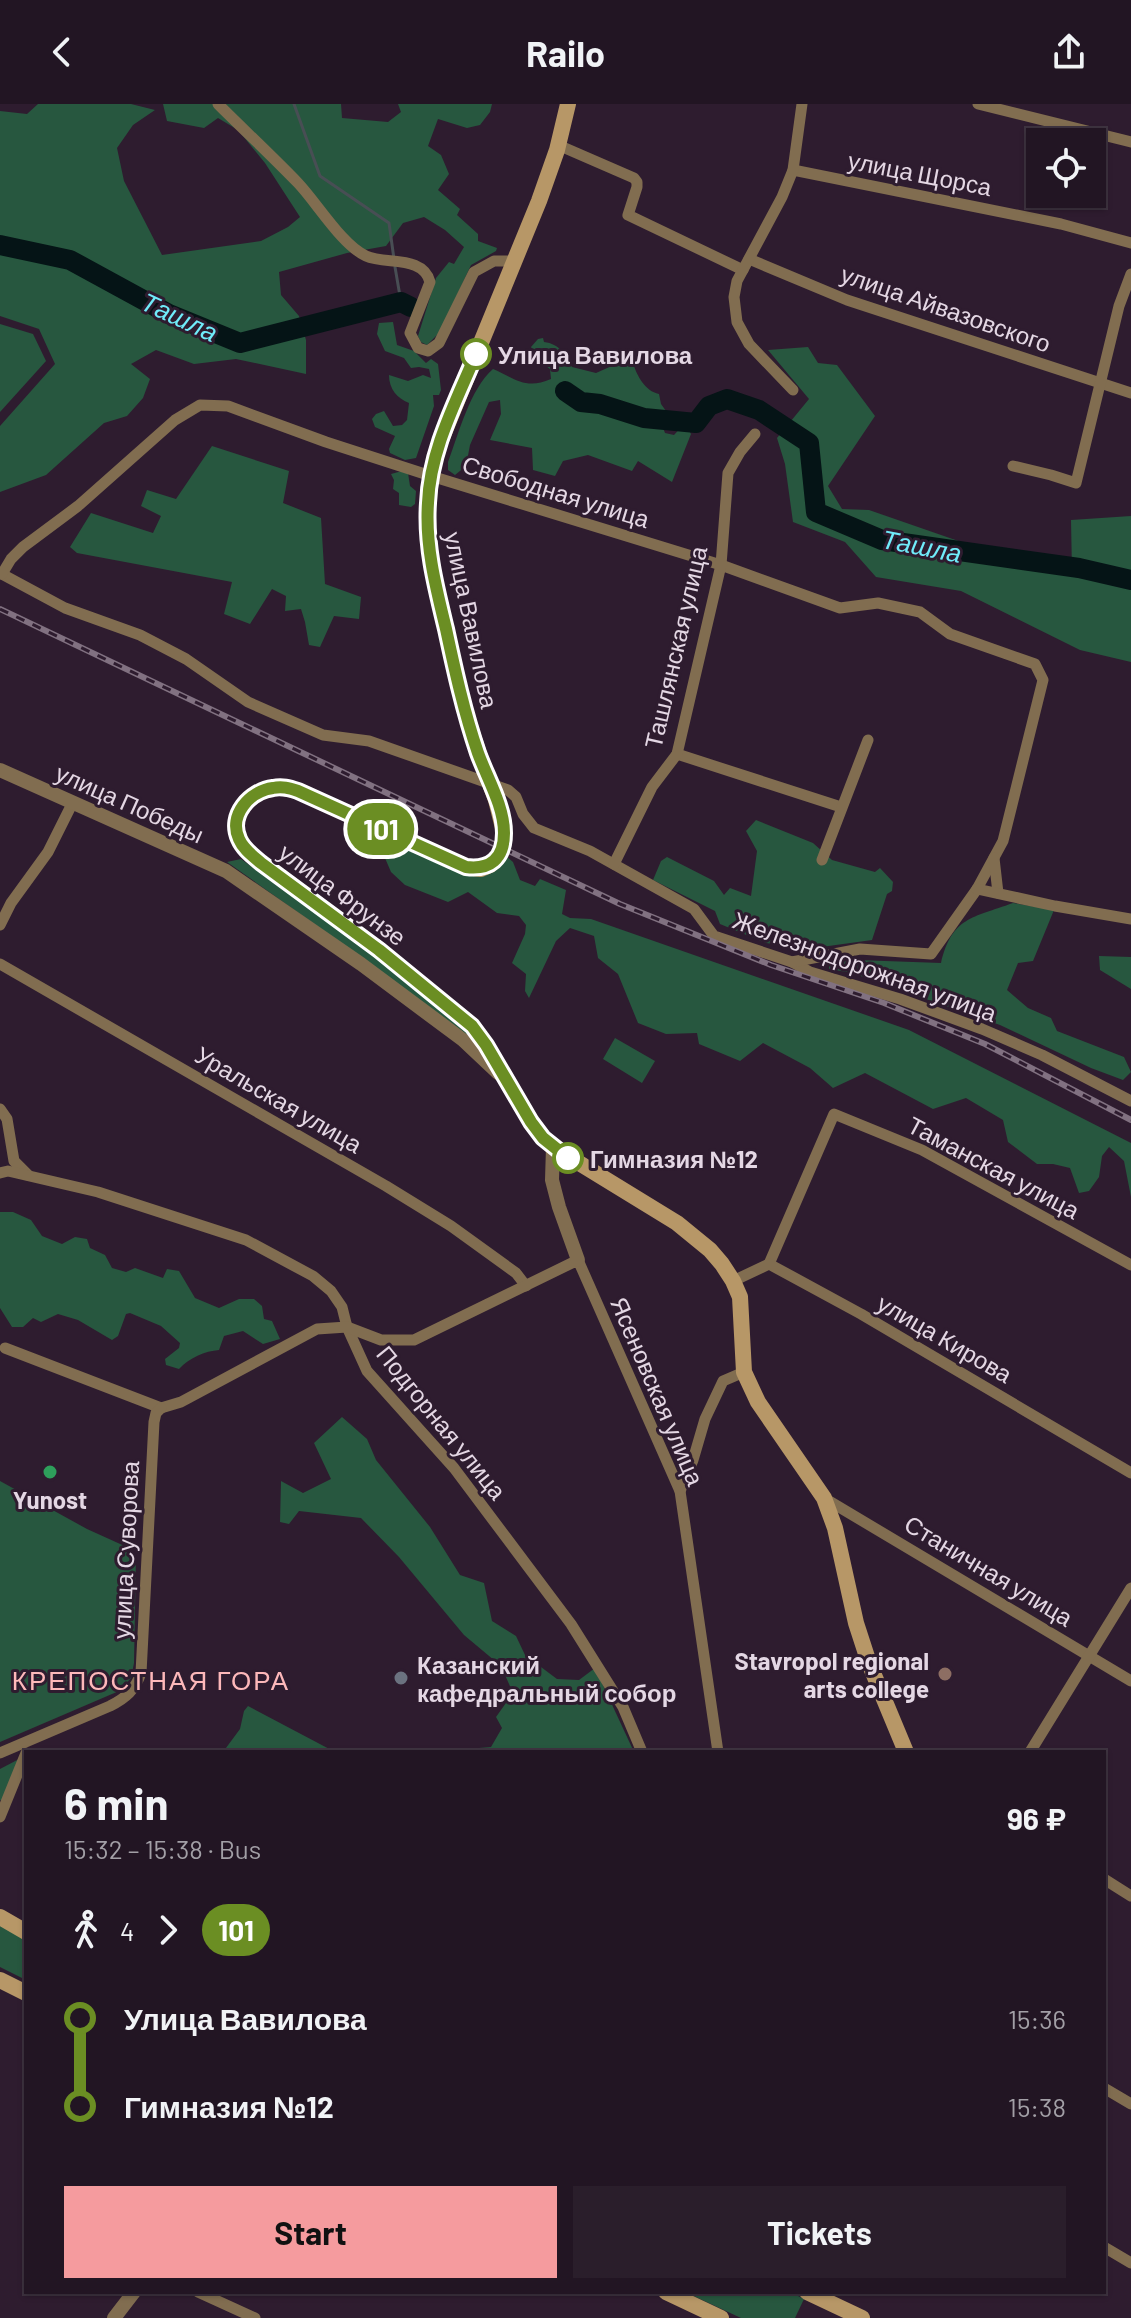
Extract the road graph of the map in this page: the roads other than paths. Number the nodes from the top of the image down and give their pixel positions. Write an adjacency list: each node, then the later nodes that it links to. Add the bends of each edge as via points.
1 (218, 104): 10 (street, via 349,244 366,256 422,267 428,273 430,282 410,333 418,348 428,351 439,343 474,272 494,261)
2 (568, 104): 6 (main road, улица Вавилова)
3 (802, 104): 7 (street)
4 (978, 104): 5 (street)
5 (1131, 142)
6 (558, 145): 10 (main road, улица Вавилова); 11 (street, via 634,178 637,187 628,215)
7 (793, 170): 8 (street, улица Щорса); 9 (street)
8 (1131, 243)
9 (749, 259): 11 (street); 13 (street, улица Айвазовского, via 847,300)
10 (513, 261): 18 (main road, улица Вавилова)
11 (743, 270): 14 (street, via 734,297 737,322 749,344)
12 (1131, 274): 13 (street)
13 (1101, 383): 15 (street, улица Айвазовского); 17 (street, via 1076,483)
14 (793, 390)
15 (1131, 393)
16 (755, 434): 19 (street, Ташлянская улица, via 728,473)
17 (1013, 466)
18 (431, 476): 19 (street, Свободная улица); 20 (street, Свободная улица, via 228,406 200,405 23,547); 24 (main road, улица Вавилова, via 432,568 464,708)
19 (721, 565): 22 (street, Ташлянская улица); 27 (street, Свободная улица, via 840,608 878,603 920,612 950,634 1035,664 1043,680 1003,841)
20 (1, 574): 24 (street, Железнодорожная улица, via 65,608 140,635 248,702 323,735 369,741)
21 (868, 740): 26 (street)
22 (677, 754): 26 (street); 29 (street, Ташлянская улица, via 652,787)
23 (0, 770): 25 (street, улица Победы)
24 (490, 784): 29 (street, Железнодорожная улица, via 516,797 534,828); 36 (main road, улица Фрунзе, via 502,818 503,844 499,856 481,869 282,787 257,792 238,813 236,826 239,839 261,863 472,1026)
25 (73, 802): 33 (street, via 48,852); 36 (street, улица Победы, via 240,879 463,1040)
26 (841, 807): 28 (street)
27 (994, 857): 30 (street); 31 (street)
28 (822, 860)
29 (614, 864): 34 (street, Железнодорожная улица, via 694,909 714,936)
30 (977, 889): 31 (street); 34 (street, via 931,954 860,949)
31 (998, 893): 32 (street)
32 (1131, 919)
33 (0, 925)
34 (792, 962): 37 (street, Железнодорожная улица, via 982,1029)
35 (0, 964): 46 (street, Уральская улица, via 386,1186 451,1226)
36 (507, 1082): 39 (main road, улица Фрунзе)
37 (1131, 1101)
38 (0, 1109): 41 (street, via 7,1119 14,1161)
39 (553, 1147): 42 (street, Ясеновская улица, via 552,1180); 45 (main road, улица Фрунзе, via 677,1223 710,1250)
40 (0, 1173): 41 (street, Подгорная улица)
41 (29, 1176): 47 (street, Подгорная улица, via 98,1192 246,1240 331,1291)
42 (578, 1260): 46 (street); 52 (street, Ясеновская улица)
43 (769, 1264): 44 (street, Таманская улица, via 834,1114 922,1150); 45 (street); 51 (street, улица Кирова)
44 (1131, 1265)
45 (733, 1281): 49 (main road, улица Фрунзе, via 740,1297)
46 (526, 1286): 47 (street, via 414,1340 381,1340)
47 (347, 1327): 50 (street, via 317,1329); 58 (street, Подгорная улица, via 367,1371 454,1468 571,1624 623,1707)
48 (5, 1348): 50 (street)
49 (744, 1372): 52 (street, via 723,1381); 53 (main road, улица Фрунзе, via 758,1402)
50 (161, 1408): 57 (street, улица Суворова, via 154,1422 137,1685 124,1698)
51 (1131, 1473)
52 (680, 1491): 59 (street, Ясеновская улица)
53 (824, 1498): 55 (street, Станичная улица); 60 (main road, улица Фрунзе, via 869,1663)
54 (1131, 1588): 55 (street)
55 (1089, 1656): 56 (street, Станичная улица); 61 (street)
56 (1131, 1681)
57 (28, 1749): 62 (street, улица Суворова)
58 (641, 1750)
59 (718, 1750)
60 (908, 1750)
61 (1031, 1750)
62 (0, 1753)
63 (24, 1759): 64 (street)
64 (0, 1817)
65 (1106, 1880): 66 (street)
66 (1131, 1896)
67 (0, 1917): 68 (main road)
68 (24, 1931)
69 (0, 1980): 70 (main road)
70 (24, 1992)
71 (1106, 2089): 72 (street)
72 (1131, 2104)
73 (1106, 2248): 74 (street)
74 (1131, 2263)
75 (132, 2294): 79 (street)
76 (202, 2294): 80 (street)
77 (670, 2294): 81 (main road)
78 (827, 2296): 82 (main road); 83 (main road)
79 (114, 2318)
80 (255, 2318)
81 (721, 2318)
82 (818, 2318)
83 (862, 2318)

